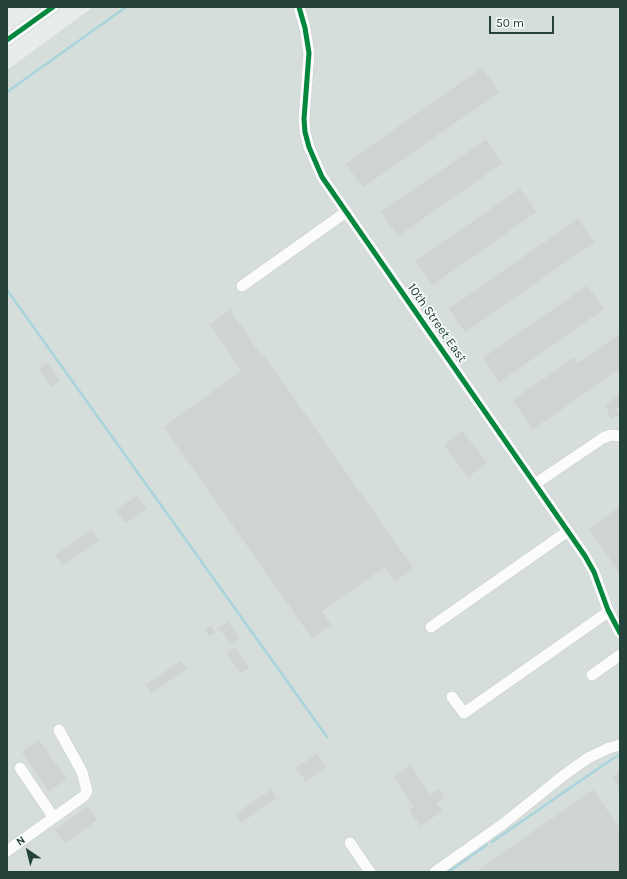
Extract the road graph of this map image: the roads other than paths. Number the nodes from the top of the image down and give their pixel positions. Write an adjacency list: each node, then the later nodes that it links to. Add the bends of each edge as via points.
1 (53, 7): 3 (street)
2 (299, 7): 4 (street, 10th Street East, via 309,53 305,132 322,177)
3 (7, 40)
4 (346, 212): 5 (street); 7 (street, 10th Street East)
5 (242, 286)
6 (620, 436): 7 (street, via 611,435 603,438)
7 (535, 484): 8 (street, 10th Street East)
8 (568, 531): 9 (street, 10th Street East, via 594,572); 10 (street)
9 (608, 612): 11 (street, 10th Street East); 14 (street, via 464,713)
10 (431, 627)
11 (620, 633)
12 (620, 655): 13 (street)
13 (592, 675)
14 (452, 697)
15 (59, 730): 18 (street, via 82,772 87,791)
16 (620, 745): 22 (street, via 588,758 503,824)
17 (20, 768): 18 (street)
18 (54, 818): 20 (street)
19 (350, 843): 21 (street)
20 (7, 851)
21 (370, 872)
22 (435, 872)

